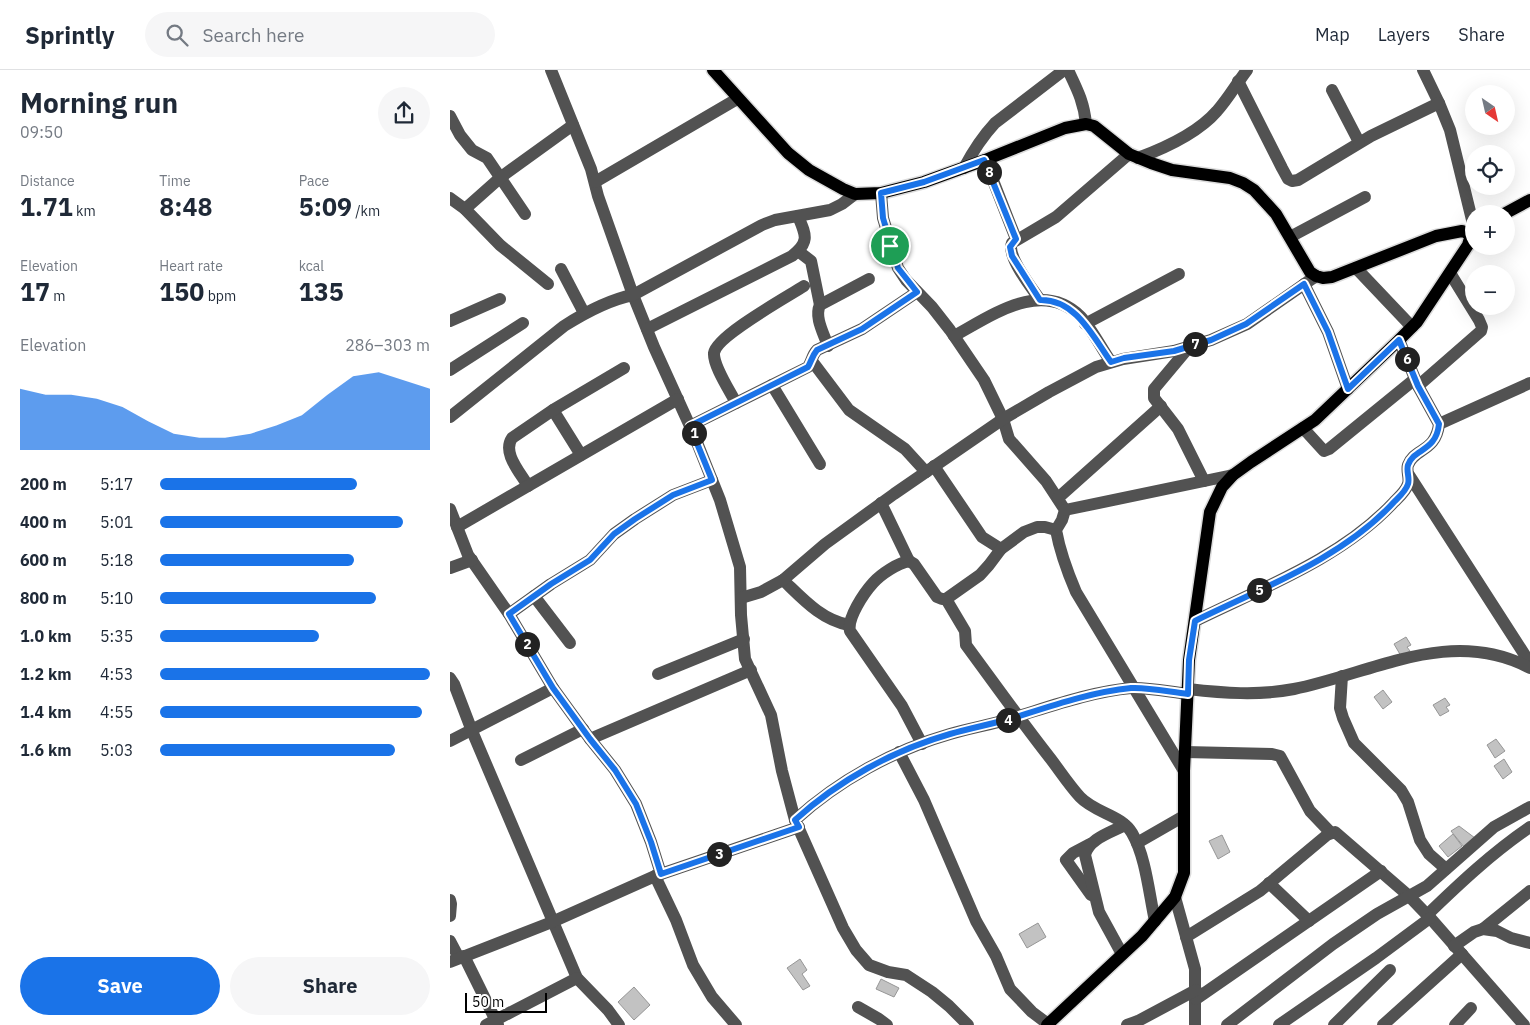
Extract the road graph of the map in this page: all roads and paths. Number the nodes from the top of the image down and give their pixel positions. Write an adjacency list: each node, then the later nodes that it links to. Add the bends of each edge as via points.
1 (551, 70): 12 (street)
2 (713, 70): 8 (main road)
3 (1066, 70): 11 (street, via 1081,97); 16 (street, via 995,123 973,150)
4 (1247, 70): 6 (street)
5 (1423, 70): 9 (street)
6 (1238, 81): 13 (street, via 1288,179 1298,180); 14 (street, via 1206,122 1154,152)
7 (1332, 90): 13 (street)
8 (737, 98): 18 (street); 20 (main road, via 788,154 809,170)
9 (1439, 103): 13 (street); 24 (street, via 1450,130)
10 (450, 116): 17 (street, via 472,150 487,158)
11 (1086, 124): 14 (main road, via 1094,126); 15 (main road, via 1065,128)
12 (573, 125): 17 (street); 18 (street)
13 (1359, 142)
14 (1133, 156): 30 (main road, via 1172,170 1243,182 1266,202); 31 (street, via 1056,218)
15 (984, 160): 16 (main road); 31 (street)
16 (964, 168): 19 (main road)
17 (501, 177): 26 (street); 27 (street)
18 (594, 182): 44 (street)
19 (881, 193): 20 (main road); 43 (street, via 883,218 898,268)
20 (855, 194): 28 (street, via 830,210)
21 (1365, 197): 30 (street)
22 (450, 198): 26 (street)
23 (1530, 200): 25 (main road)
24 (1466, 205)
25 (1515, 208)
26 (465, 209): 40 (street, via 500,245)
27 (525, 214)
28 (798, 216): 33 (street, via 805,239); 44 (street, via 762,226)
29 (1465, 231): 34 (main road, via 1436,236)
30 (1290, 237): 38 (main road, via 1304,264)
31 (1016, 239): 46 (street, via 1010,247 1012,256)
32 (1465, 250): 36 (main road)
33 (798, 251): 47 (street, via 811,261); 53 (street)
34 (1356, 268): 38 (main road, via 1323,278); 52 (street)
35 (561, 269): 48 (street)
36 (1450, 273): 52 (main road); 62 (street, via 1479,320 1481,331)
37 (1179, 274): 51 (street)
38 (1316, 276): 41 (street)
39 (869, 279): 47 (street)
40 (548, 284)
41 (1304, 284): 57 (street, via 1246,324); 65 (street, via 1328,332)
42 (804, 286): 67 (street, via 731,332 714,352 716,364)
43 (917, 292): 54 (street); 56 (street, via 862,329)
44 (633, 295): 48 (street); 53 (street)
45 (500, 299): 49 (street)
46 (1040, 300): 51 (street, via 1067,307); 54 (street, via 1026,301 1002,310)
47 (820, 305): 56 (street, via 818,318)
48 (584, 313): 70 (street)
49 (450, 322)
50 (523, 323): 61 (street)
51 (1085, 324): 59 (street)
52 (1412, 327): 55 (main road)
53 (647, 329): 66 (street)
54 (954, 336): 71 (street, via 984,380)
55 (1399, 340): 62 (street); 65 (main road)
56 (828, 346): 58 (street, via 817,350)
57 (1190, 346): 59 (street); 68 (street, via 1154,389 1154,398)
58 (812, 361): 63 (street, via 808,367); 77 (street, via 849,410)
59 (1111, 362): 71 (street, via 1096,367)
60 (624, 368): 69 (street)
61 (450, 370)
62 (1416, 383): 72 (street); 74 (street, via 1324,451)
63 (772, 385): 67 (street); 76 (street)
64 (1529, 385): 72 (street)
65 (1348, 389): 74 (main road)
66 (678, 399): 73 (street); 75 (street)
67 (736, 403): 73 (street)
68 (1161, 406): 81 (street, via 1178,429); 83 (street)
69 (553, 410): 75 (street); 82 (street, via 509,443 509,453)
70 (450, 417)
71 (1003, 419): 77 (street); 83 (street, via 1009,439)
72 (1439, 424): 79 (street, via 1434,441 1408,466)
73 (690, 426): 80 (street)
74 (1303, 428): 78 (main road)
75 (581, 455): 82 (street)
76 (820, 464)
77 (930, 469): 84 (street); 89 (street, via 982,537)
78 (1233, 475): 81 (street); 98 (main road, via 1222,487 1210,512)
79 (1408, 475): 98 (street, via 1408,484 1402,493 1350,542); 102 (street)
80 (712, 480): 94 (street, via 673,495 635,519 614,534 590,560); 95 (street, via 740,567)
81 (1204, 481): 86 (street)
82 (528, 486): 87 (street)
83 (1058, 498): 86 (street)
84 (881, 503): 91 (street); 93 (street)
85 (450, 509): 87 (street)
86 (1065, 510): 88 (street)
87 (457, 527): 90 (street)
88 (1056, 530): 89 (street, via 1045,527 1030,529); 109 (street, via 1063,564 1076,592)
89 (1001, 549): 96 (street, via 986,569)
90 (472, 560): 92 (street); 97 (street)
91 (909, 561): 96 (street, via 937,597); 99 (street, via 873,583)
92 (450, 568)
93 (783, 580): 95 (street); 99 (street, via 825,617 838,624)
94 (534, 596): 97 (street); 101 (street)
95 (741, 598): 100 (street)
96 (946, 599): 111 (street, via 965,632 966,645)
97 (509, 614): 108 (street)
98 (1195, 621): 110 (main road)
99 (849, 625): 115 (street, via 852,635 902,706)
100 (744, 639): 104 (street, via 745,659); 105 (street)
101 (570, 643)
102 (1530, 663)
103 (1530, 668): 106 (street, via 1503,656 1478,650 1405,658)
104 (750, 670): 113 (street); 122 (street, via 771,715 782,772)
105 (658, 674)
106 (1342, 676): 110 (street, via 1263,694); 128 (street, via 1340,708 1354,743 1401,790 1420,840 1429,854)
107 (450, 678): 112 (street)
108 (553, 688): 112 (street); 113 (street)
109 (1133, 688): 110 (street); 111 (street, via 1074,700); 119 (street)
110 (1188, 692): 117 (main road)
111 (1017, 717): 115 (street); 123 (street, via 1081,798 1094,809)
112 (472, 731): 114 (street); 141 (street)
113 (586, 734): 118 (street); 130 (street, via 615,770 636,804 651,842)
114 (450, 741)
115 (922, 744): 116 (street)
116 (898, 752): 122 (street, via 809,807); 159 (street, via 924,800 976,921 1010,989)
117 (1185, 752): 119 (main road); 125 (street, via 1280,756 1310,811)
118 (521, 760)
119 (1184, 772): 121 (main road)
120 (1530, 807): 128 (street, via 1494,827)
121 (1184, 816): 127 (street); 134 (main road, via 1184,873)
122 (797, 824): 130 (street); 158 (street, via 856,950 869,965 906,975 932,992)
123 (1125, 825): 126 (street); 127 (street)
124 (1530, 827): 138 (street, via 1476,869)
125 (1331, 833): 129 (street, via 1339,834); 131 (street)
126 (1091, 843): 136 (street, via 1085,855); 136 (street, via 1066,860)
127 (1137, 843): 139 (street)
128 (1446, 869): 133 (street, via 1427,886)
129 (1381, 871): 133 (street); 140 (street)
130 (658, 875): 141 (street); 156 (street, via 693,965 712,997)
131 (1269, 883): 140 (street); 143 (street)
132 (1530, 891): 142 (street)
133 (1409, 896): 138 (street); 162 (street, via 1333,944)
134 (1175, 897): 139 (main road); 143 (street)
135 (450, 900): 137 (street)
136 (1096, 901): 147 (street, via 1103,921)
137 (450, 916)
138 (1429, 917): 146 (street); 163 (street)
139 (1154, 921): 147 (main road)
140 (1309, 921): 151 (street)
141 (552, 922): 148 (street); 150 (street)
142 (1483, 929): 145 (street); 146 (street, via 1474,932)
143 (1186, 937): 151 (street, via 1195,969)
144 (450, 941): 148 (street)
145 (1530, 943)
146 (1458, 950): 165 (street); 167 (street)
147 (1122, 954): 159 (main road)
148 (458, 959): 154 (street)
149 (1390, 970): 164 (street)
150 (577, 978): 154 (street); 155 (street)
151 (1196, 994): 160 (street); 161 (street)
152 (858, 1006): 157 (street)
153 (1471, 1008): 166 (street)
154 (493, 1024)
155 (619, 1025)
156 (736, 1025)
157 (887, 1025)
158 (968, 1025)
159 (1047, 1025)
160 (1126, 1025)
161 (1196, 1025)
162 (1227, 1025)
163 (1279, 1025)
164 (1334, 1025)
165 (1384, 1025)
166 (1455, 1025)
167 (1524, 1025)

